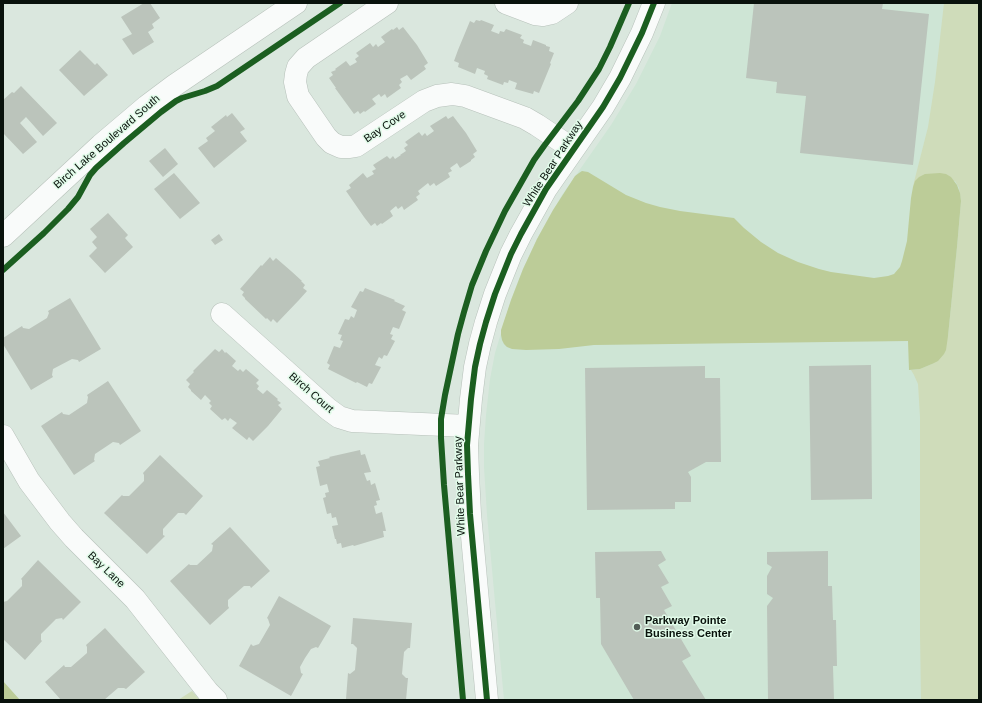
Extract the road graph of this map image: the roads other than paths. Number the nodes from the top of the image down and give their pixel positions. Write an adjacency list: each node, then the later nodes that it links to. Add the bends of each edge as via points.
1 (296, 3): 7 (street, Birch Lake Boulevard South, via 147,106)
2 (387, 3): 6 (street, Bay Cove, via 306,58 298,67 295,82 298,96 332,143 341,147 356,146 424,101 452,94 465,96 525,118)
3 (506, 3): 4 (street, via 543,15 552,13)
4 (567, 3)
5 (654, 3): 6 (street, White Bear Parkway, via 620,78)
6 (573, 149): 9 (street, White Bear Parkway, via 533,210 499,284 477,359)
7 (3, 236)
8 (222, 314): 9 (street, Birch Court, via 341,418 352,421)
9 (468, 426): 12 (street, White Bear Parkway, via 469,492)
10 (3, 436): 11 (street, Bay Lane, via 29,481 60,522 135,599)
11 (216, 700)
12 (487, 700)

